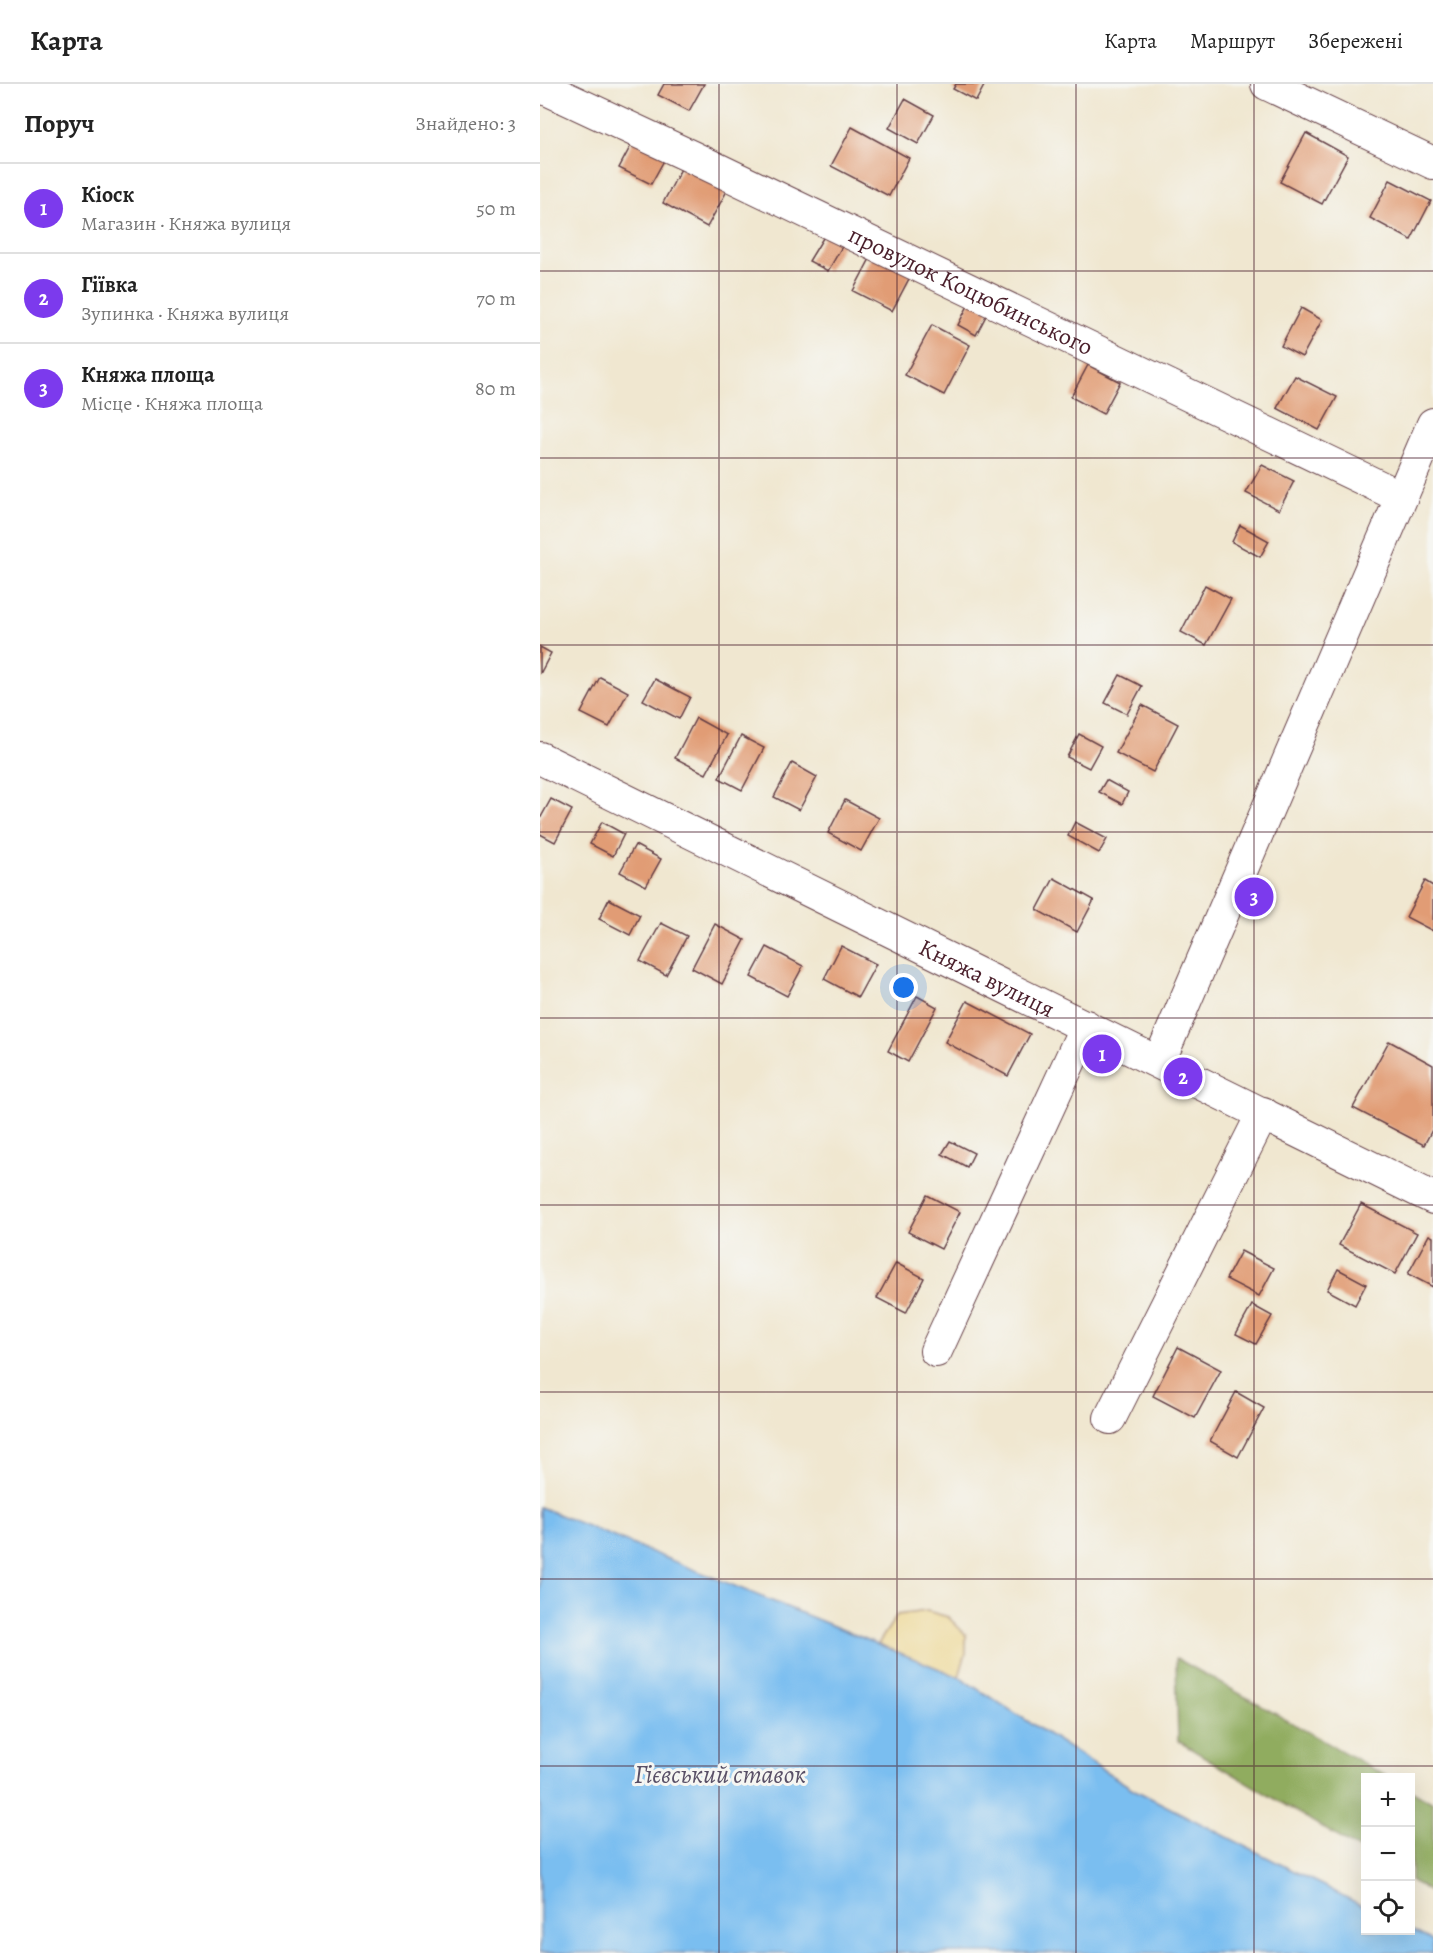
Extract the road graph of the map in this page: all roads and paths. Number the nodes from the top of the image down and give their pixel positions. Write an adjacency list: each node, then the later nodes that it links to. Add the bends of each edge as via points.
1 (1267, 84): 3 (street)
2 (540, 86): 5 (street, провулок Коцюбинського)
3 (1433, 163)
4 (1433, 424): 5 (street)
5 (1401, 497): 8 (street)
6 (540, 758): 7 (street, Княжа вулиця)
7 (1086, 1026): 8 (street, Княжа вулиця); 11 (street)
8 (1160, 1062): 9 (street, Княжа вулиця)
9 (1263, 1113): 10 (street, Княжа вулиця); 12 (street)
10 (1433, 1198)
11 (936, 1351)
12 (1110, 1418)

